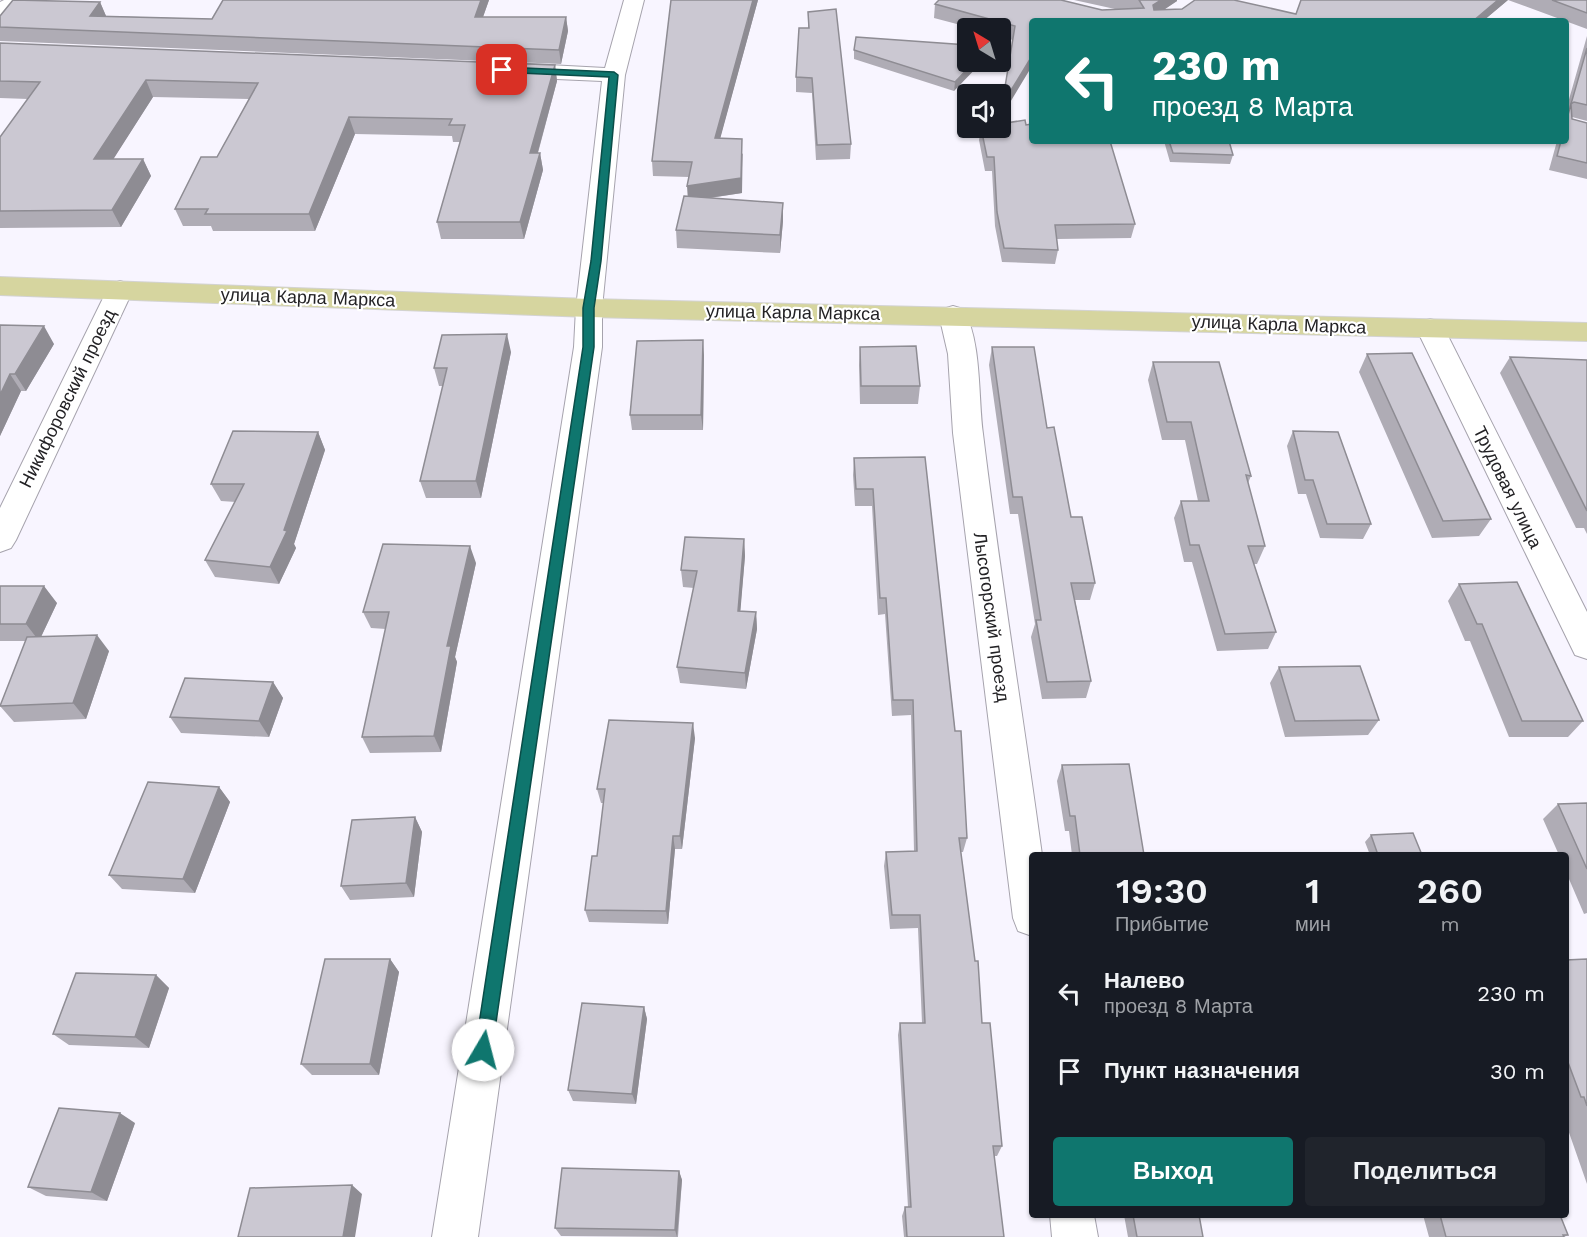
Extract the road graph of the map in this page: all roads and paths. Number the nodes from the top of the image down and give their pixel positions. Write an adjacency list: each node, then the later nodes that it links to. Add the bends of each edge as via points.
1 (20, 0): 3 (street)
2 (634, 0): 5 (street)
3 (0, 10)
4 (490, 69): 5 (street)
5 (614, 75): 8 (street)
6 (0, 286): 7 (main road, улица Карла Маркса)
7 (120, 290): 8 (main road, улица Карла Маркса); 12 (street, Никифоровский проезд)
8 (589, 308): 9 (main road, улица Карла Маркса); 16 (street, via 587,359)
9 (953, 315): 10 (main road, улица Карла Маркса); 14 (street, Лысогорский проезд, via 962,354 968,433)
10 (1430, 328): 11 (main road, улица Карла Маркса); 13 (street, Трудовая улица)
11 (1587, 332)
12 (0, 540)
13 (1587, 645)
14 (1029, 895)
15 (1072, 1218): 17 (street)
16 (455, 1237)
17 (1075, 1237)

